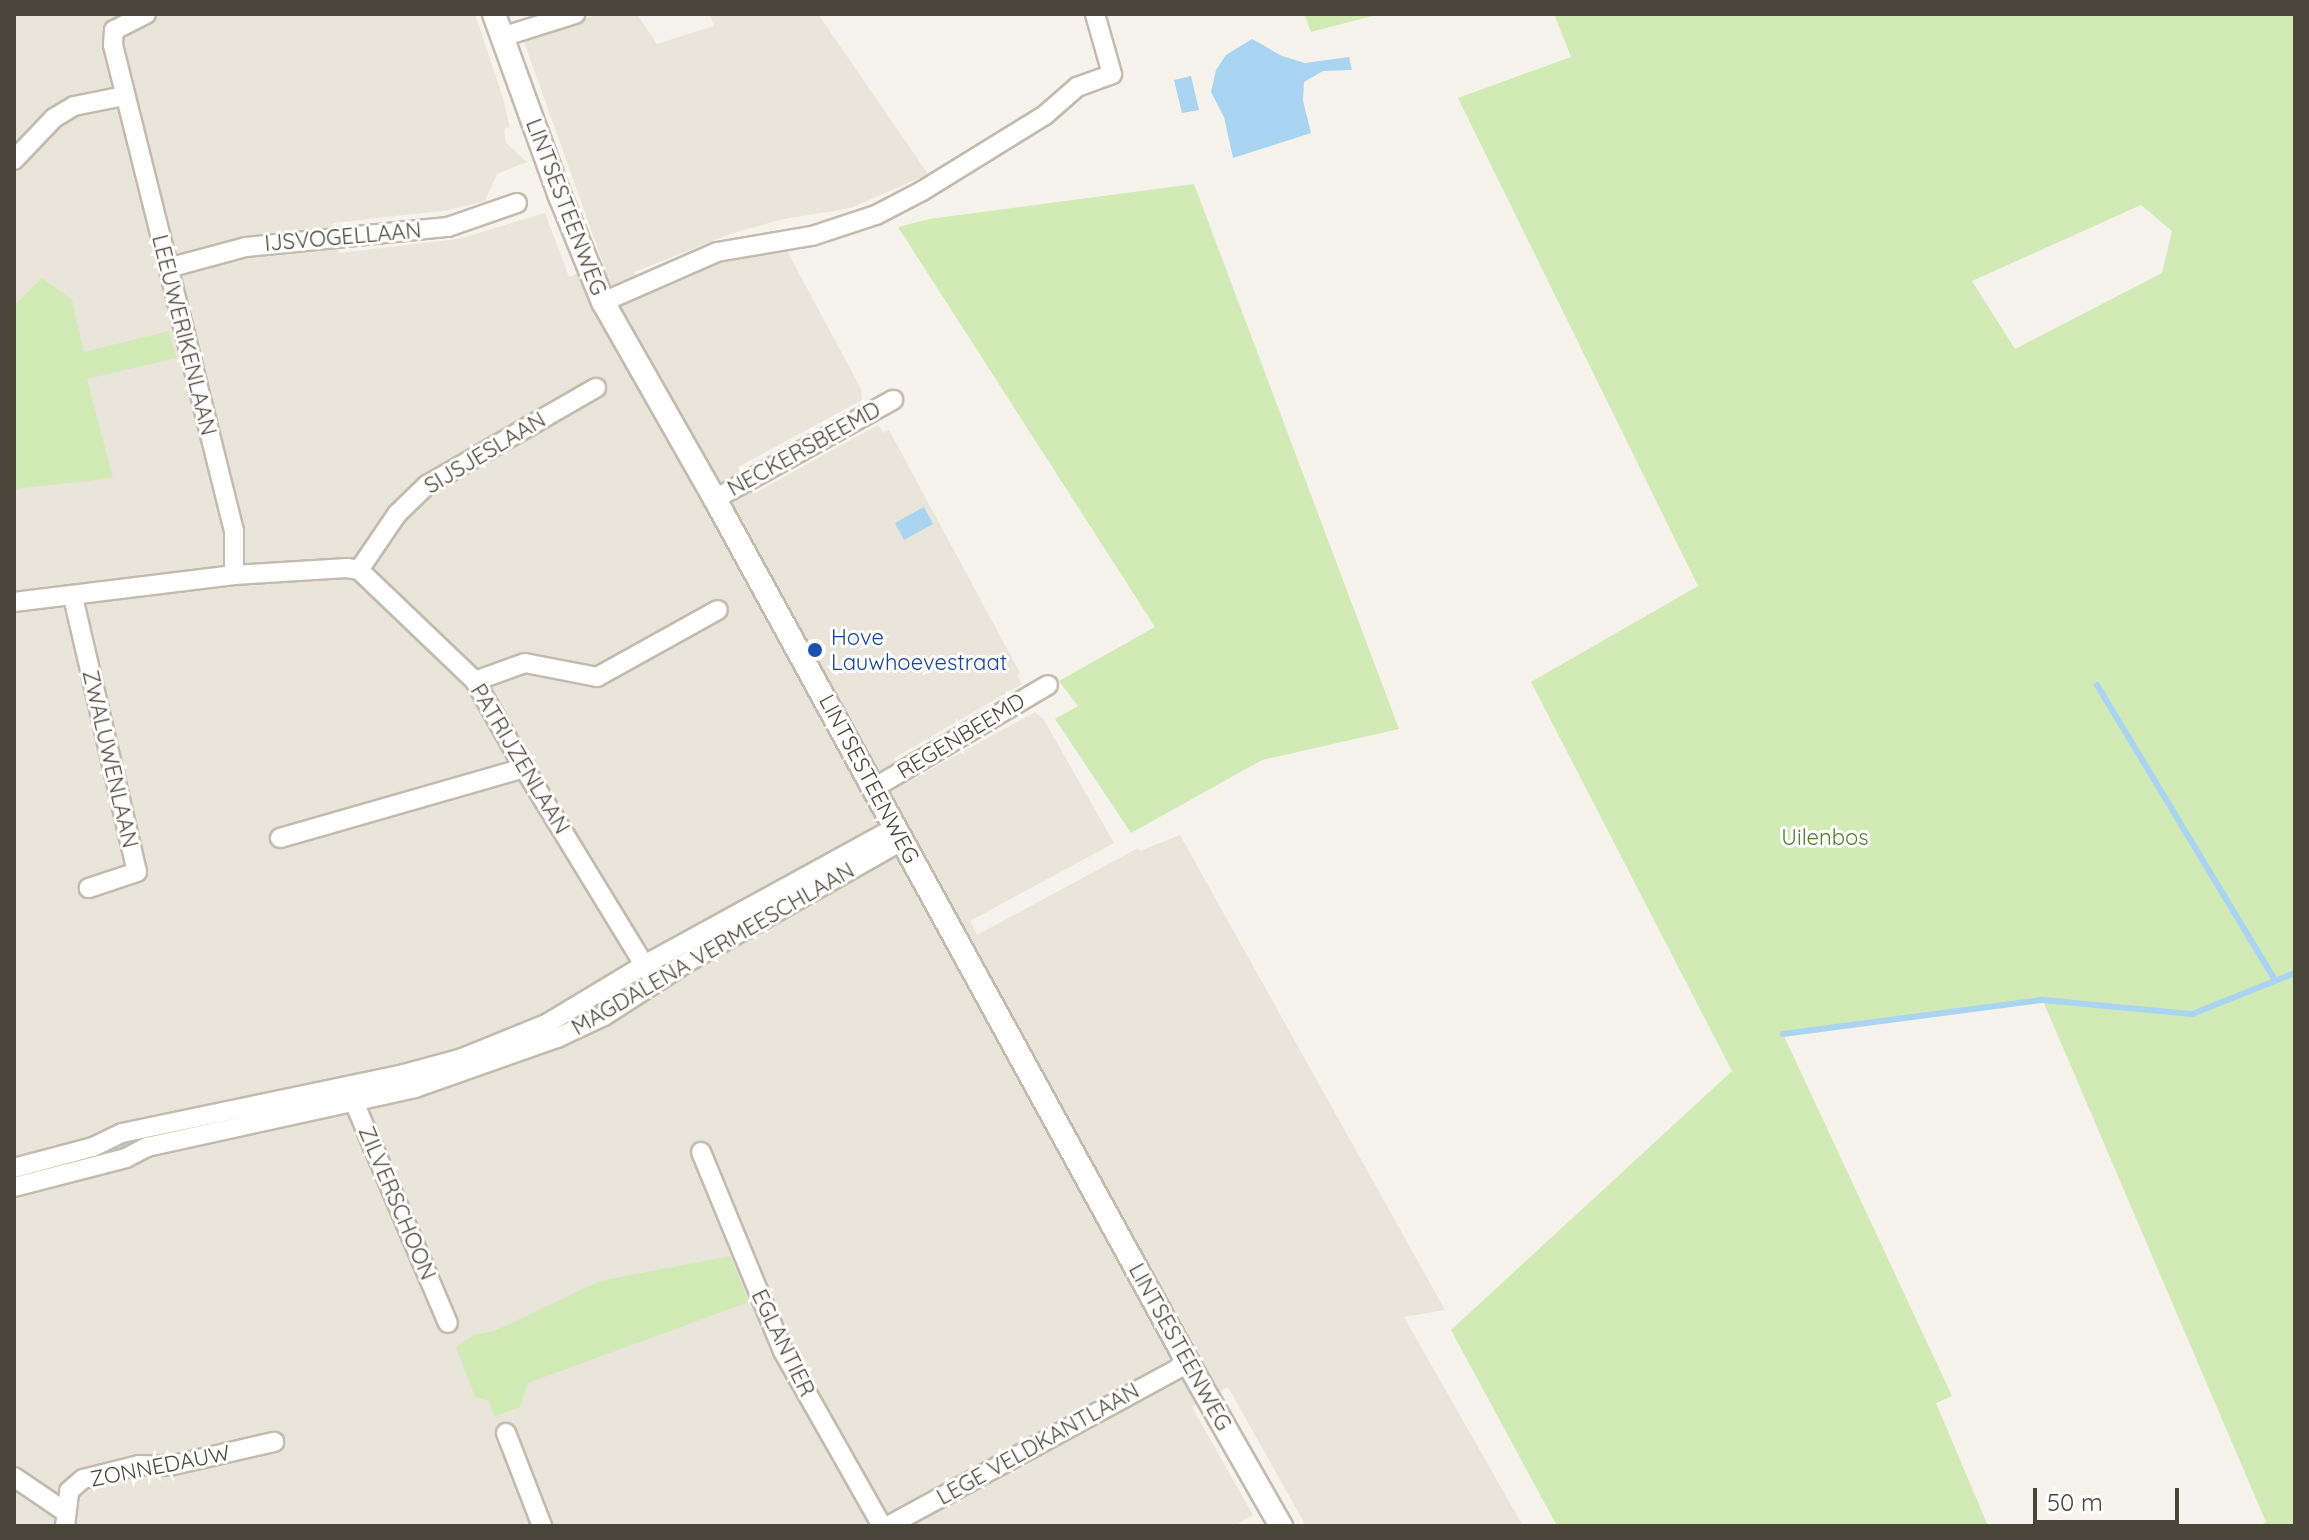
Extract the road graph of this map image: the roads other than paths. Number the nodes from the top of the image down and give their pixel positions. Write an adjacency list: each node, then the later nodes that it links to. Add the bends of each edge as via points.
1 (146, 14): 6 (street, LEEUWERIKENLAAN, via 114,30)
2 (494, 14): 5 (street, LINTSESTEENWEG)
3 (575, 14): 5 (street)
4 (1095, 14): 10 (street, via 1112,74 1077,87 1045,115 922,191 876,215 812,236 717,252)
5 (502, 37): 10 (street, LINTSESTEENWEG)
6 (124, 96): 7 (street, via 74,106 54,118); 9 (street, LEEUWERIKENLAAN)
7 (14, 160)
8 (517, 203): 9 (street, IJSVOGELLAAN, via 448,227 246,247)
9 (168, 268): 15 (street, LEEUWERIKENLAAN, via 234,531)
10 (603, 302): 13 (street, LINTSESTEENWEG)
11 (596, 388): 14 (street, SIJSJESLAAN, via 427,485 397,514)
12 (893, 400): 13 (street, NECKERSBEEMD)
13 (715, 499): 22 (street, LINTSESTEENWEG)
14 (359, 570): 15 (street); 19 (street, PATRIJZENLAAN)
15 (234, 575): 16 (street)
16 (73, 597): 17 (street); 25 (street, ZWALUWENLAAN, via 137,872)
17 (14, 602)
18 (718, 610): 19 (street, via 597,677 525,663)
19 (475, 681): 21 (street, PATRIJZENLAAN)
20 (1048, 685): 22 (street, REGENBEEMD)
21 (524, 768): 24 (street); 26 (street, PATRIJZENLAAN)
22 (874, 788): 23 (street, LINTSESTEENWEG)
23 (898, 834): 26 (street, MAGDALENA VERMEESCHLAAN); 27 (street, MAGDALENA VERMEESCHLAAN); 33 (street, LINTSESTEENWEG)
24 (280, 838)
25 (89, 888)
26 (644, 965): 27 (street, PATRIJZENLAAN); 28 (street, MAGDALENA VERMEESCHLAAN, via 586,1003 505,1041)
27 (655, 982): 28 (street, MAGDALENA VERMEESCHLAAN, via 604,1016 451,1078)
28 (350, 1092): 30 (street, MAGDALENA VERMEESCHLAAN, via 122,1133 93,1147); 31 (street, MAGDALENA VERMEESCHLAAN); 32 (street, ZILVERSCHOON)
29 (701, 1152): 39 (street, EGLANTIER, via 783,1351)
30 (14, 1168)
31 (14, 1187)
32 (448, 1323)
33 (1188, 1363): 39 (street, LEGE VELDKANTLAAN); 40 (street, LINTSESTEENWEG)
34 (506, 1433): 38 (street)
35 (274, 1442): 37 (street, ZONNEDAUW, via 83,1479 69,1491)
36 (14, 1477): 37 (street, ZONNEDAUW)
37 (64, 1519)
38 (542, 1526)
39 (885, 1526)
40 (1281, 1526)

